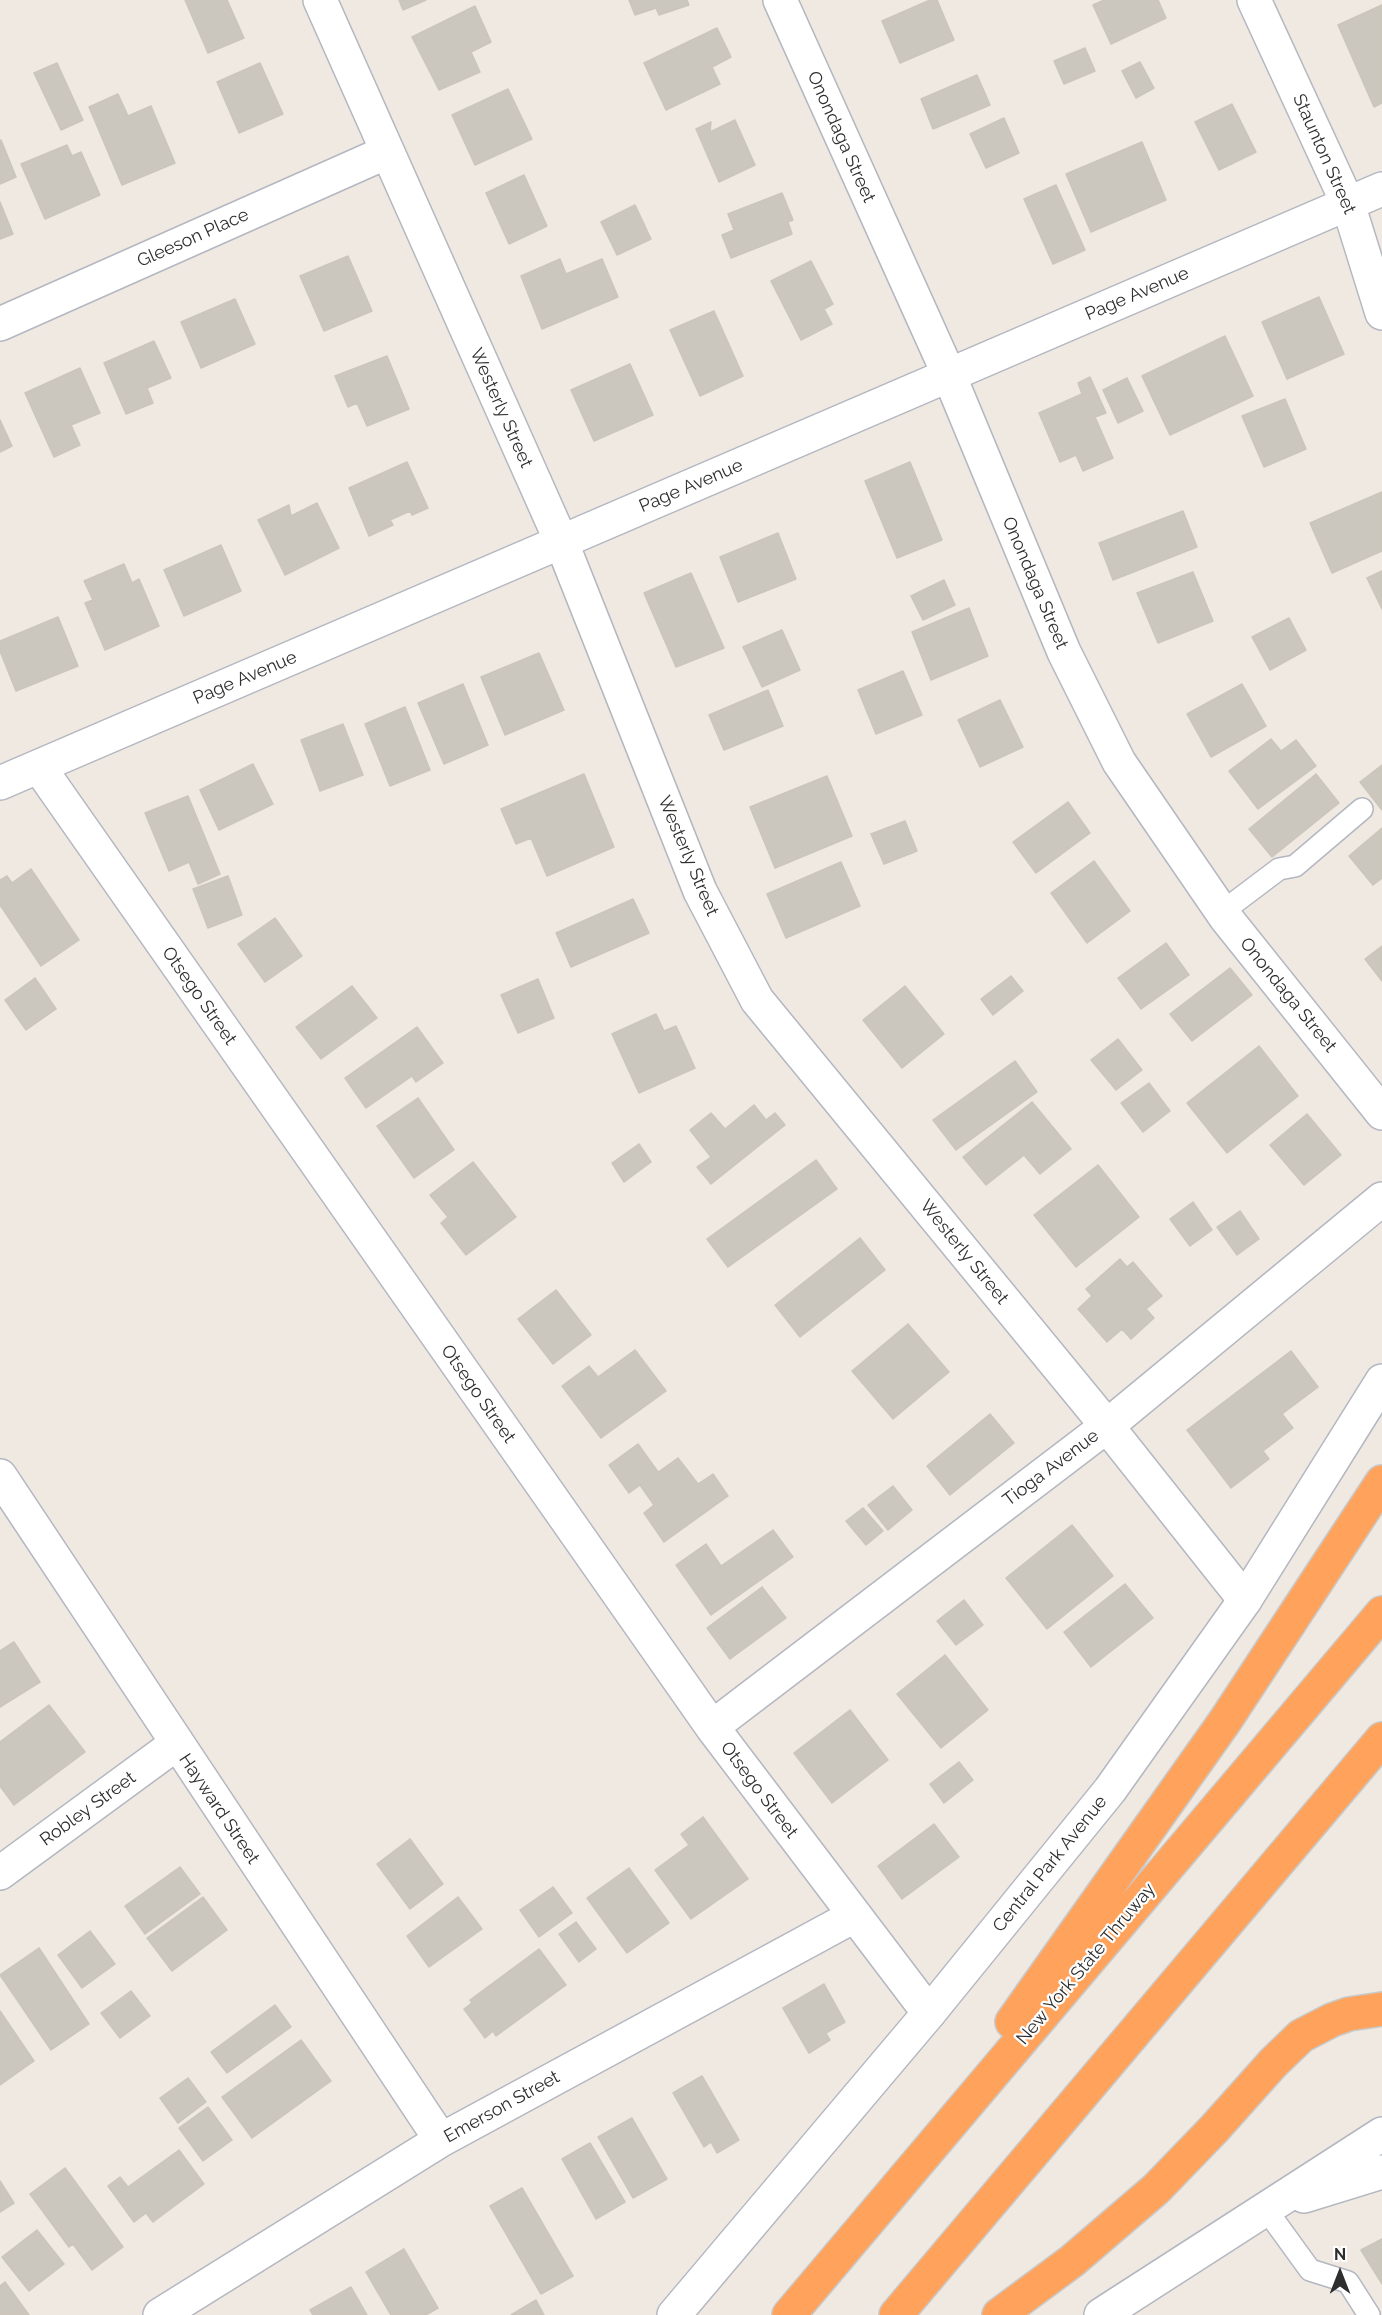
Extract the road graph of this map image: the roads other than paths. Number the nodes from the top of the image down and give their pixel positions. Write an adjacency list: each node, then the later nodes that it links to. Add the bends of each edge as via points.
1 (320, 0): 4 (street, Westerly Street)
2 (780, 0): 9 (street, Onondaga Street)
3 (1254, 0): 6 (street, Staunton Street)
4 (387, 152): 8 (street, Gleeson Place); 10 (street, Westerly Street)
5 (1382, 189): 6 (street, Page Avenue)
6 (1348, 204): 7 (street, Staunton Street); 9 (street, Page Avenue)
7 (1382, 313)
8 (0, 324)
9 (949, 375): 10 (street, Page Avenue); 14 (street, Onondaga Street, via 1064,652 1119,762)
10 (561, 542): 11 (street, Page Avenue); 18 (street, Westerly Street, via 700,891 757,1000)
11 (39, 767): 12 (street, Page Avenue); 23 (street, Otsego Street)
12 (0, 783)
13 (1362, 809): 14 (lane, via 1294,866 1279,869)
14 (1222, 912): 15 (street, Onondaga Street)
15 (1382, 1113)
16 (1382, 1199): 18 (street, Tioga Avenue)
17 (1382, 1381): 21 (street, Central Park Avenue)
18 (1107, 1426): 21 (street, Westerly Street); 23 (street, Tioga Avenue)
19 (0, 1476): 25 (street, Hayward Street)
20 (1382, 1482): 33 (highway, via 1225,1721)
21 (1245, 1600): 29 (street, Central Park Avenue, via 1110,1790)
22 (1382, 1613): 33 (highway, New York State Thruway)
23 (712, 1727): 27 (street, Otsego Street)
24 (1382, 1738): 38 (highway)
25 (176, 1744): 26 (street, Robley Street); 31 (street, Hayward Street)
26 (0, 1873)
27 (854, 1916): 29 (street, Otsego Street); 31 (street, Emerson Street)
28 (1382, 2010): 39 (highway, via 1332,2019 1301,2036 1156,2189 1072,2261)
29 (929, 2013): 36 (street, Central Park Avenue)
30 (1382, 2134): 34 (street)
31 (441, 2140): 35 (street, Emerson Street)
32 (1382, 2172): 34 (street)
33 (897, 2187): 37 (highway, New York State Thruway)
34 (1265, 2208): 40 (street); 41 (lane, via 1310,2270 1348,2282)
35 (160, 2315)
36 (674, 2315)
37 (789, 2315)
38 (897, 2315)
39 (999, 2315)
40 (1101, 2315)
41 (1369, 2315)

